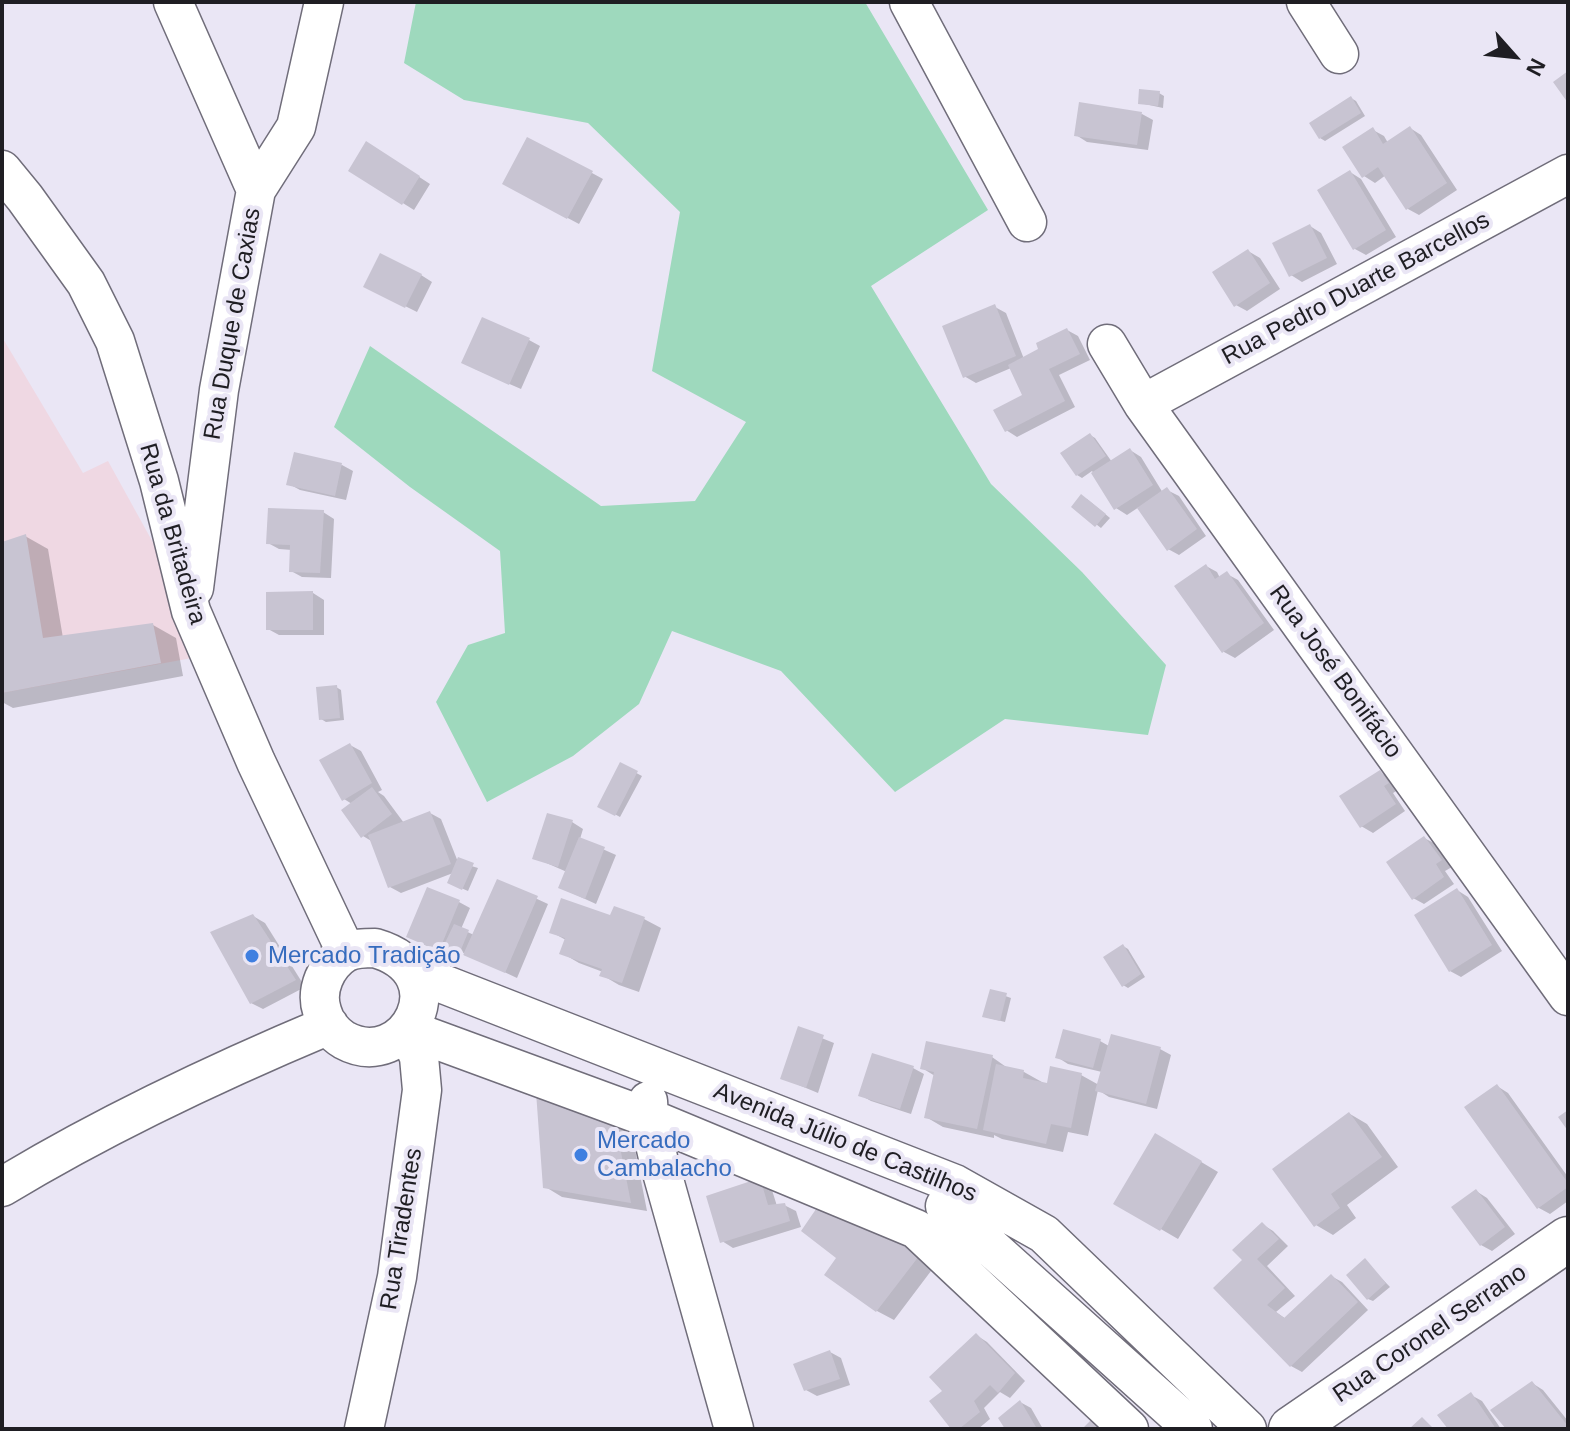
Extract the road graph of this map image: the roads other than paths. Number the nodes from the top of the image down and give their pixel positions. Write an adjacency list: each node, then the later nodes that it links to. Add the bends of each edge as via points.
1 (173, 2): 8 (street)
2 (324, 2): 8 (street, Rua Duque de Caxias, via 296,127)
3 (909, 2): 9 (street)
4 (1306, 2): 5 (street)
5 (1339, 54)
6 (2, 170): 12 (street, Rua da Britadeira, via 86,283 115,341 159,481)
7 (1564, 184): 11 (street, Rua Pedro Duarte Barcellos)
8 (256, 190): 12 (street, Rua Duque de Caxias, via 219,390)
9 (1027, 222)
10 (1107, 344): 11 (street, Rua José Bonifácio)
11 (1143, 404): 15 (street, Rua José Bonifácio)
12 (191, 611): 13 (street, Rua da Britadeira)
13 (346, 952): 14 (street, via 391,952); 16 (street, via 323,979)
14 (415, 973): 17 (street, via 417,1010); 18 (street, Avenida Júlio de Castilhos)
15 (1568, 996)
16 (324, 1010): 17 (street, via 339,1037 353,1044 385,1044); 20 (street, via 255,1056 72,1145)
17 (407, 1029): 19 (street, Avenida Júlio de Castilhos); 23 (street, Rua Tiradentes, via 419,1057 422,1090 397,1277)
18 (647, 1062): 19 (street); 21 (street, Avenida Júlio de Castilhos)
19 (649, 1118): 21 (street, Avenida Júlio de Castilhos); 24 (street)
20 (2, 1187)
21 (938, 1206): 25 (street, Avenida Júlio de Castilhos); 26 (street); 27 (street, Avenida Júlio de Castilhos, via 1044,1234)
22 (1568, 1239): 28 (main road, Rua Coronel Serrano)
23 (364, 1429)
24 (734, 1429)
25 (1129, 1429)
26 (1193, 1429)
27 (1247, 1429)
28 (1291, 1429)

